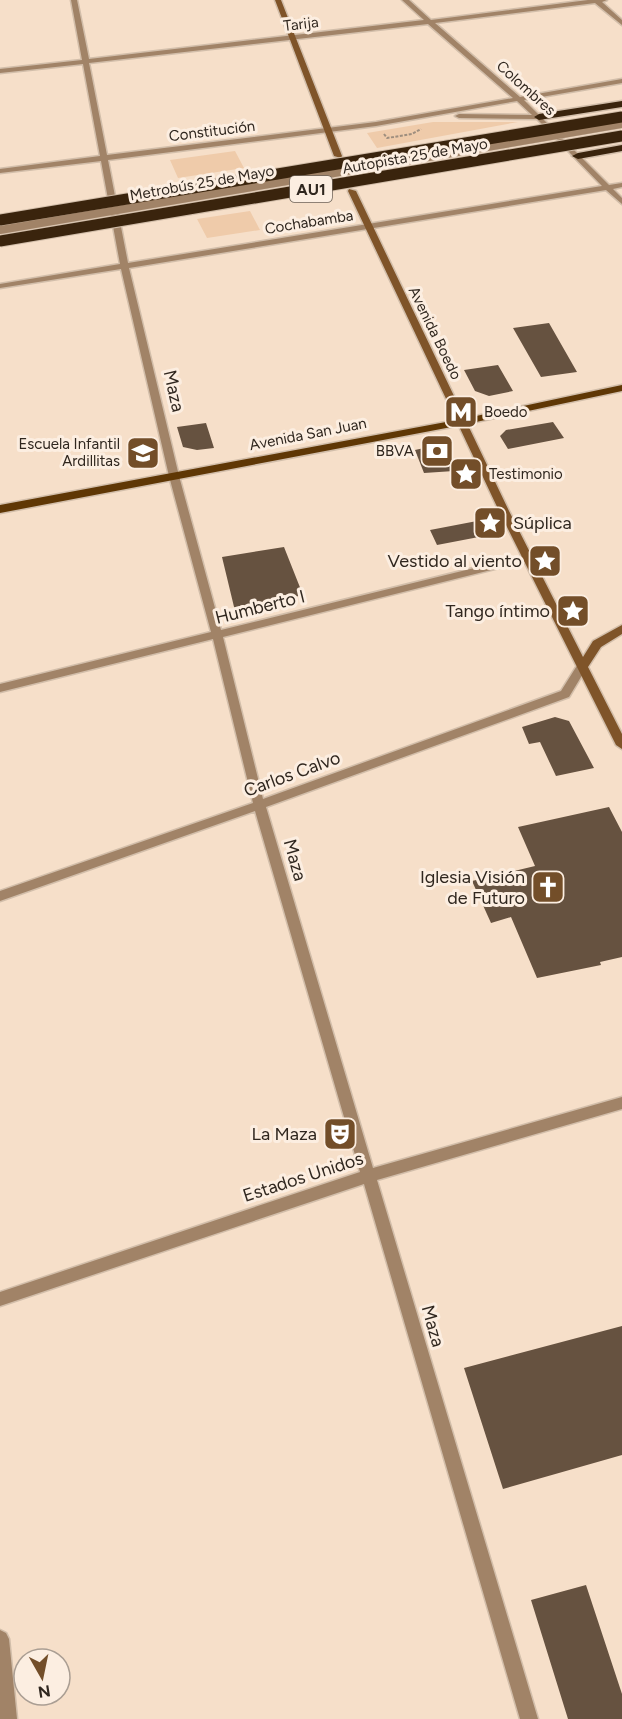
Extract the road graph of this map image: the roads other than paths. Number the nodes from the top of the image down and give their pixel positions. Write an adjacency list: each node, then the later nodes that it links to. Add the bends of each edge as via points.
1 (74, 0): 8 (street, Maza)
2 (278, 0): 7 (main road)
3 (405, 0): 5 (street, Colombres)
4 (599, 0): 5 (street, Tarija); 6 (street)
5 (432, 22): 7 (street, Tarija); 11 (street, Colombres)
6 (622, 23)
7 (292, 39): 8 (street, Tarija); 17 (main road)
8 (85, 62): 9 (street, Tarija); 22 (street, Maza)
9 (0, 71)
10 (622, 81): 11 (street, Constitución)
11 (520, 100): 13 (street, Constitución); 14 (street, Colombres)
12 (622, 104): 14 (highway)
13 (427, 115): 14 (street, Constitución); 17 (street, Constitución)
14 (539, 117): 21 (street, Colombres)
15 (622, 117): 28 (highway, Autopista 25 de Mayo / AU1, bridge)
16 (622, 124): 30 (street, Metrobús 25 de Mayo, bridge)
17 (327, 131): 20 (main road); 22 (street, Constitución)
18 (622, 136): 31 (highway, Autopista 25 de Mayo / AU1, bridge)
19 (622, 148): 21 (highway)
20 (338, 156)
21 (578, 156): 25 (street, Colombres)
22 (104, 158): 23 (street, Constitución); 32 (street, Maza)
23 (0, 171)
24 (622, 185): 25 (street, Cochabamba)
25 (609, 187): 27 (street, Colombres); 29 (street, Cochabamba)
26 (352, 191): 29 (main road, Avenida Boedo)
27 (622, 202)
28 (0, 220)
29 (367, 227): 32 (street, Cochabamba); 35 (main road, Avenida Boedo)
30 (0, 230)
31 (0, 241)
32 (123, 266): 33 (street, Cochabamba); 36 (street, Maza)
33 (0, 286)
34 (622, 388): 35 (main road, Avenida San Juan)
35 (462, 422): 36 (main road, Avenida San Juan); 38 (main road, Avenida Boedo)
36 (174, 476): 37 (main road, Avenida San Juan); 40 (street, Maza)
37 (0, 510)
38 (527, 558): 40 (street, Humberto I); 41 (main road, Avenida Boedo)
39 (622, 629): 41 (main road, via 597,644)
40 (217, 634): 42 (street, Humberto I); 44 (street, Maza)
41 (582, 667): 43 (main road, Avenida Boedo); 44 (street, Carlos Calvo, via 565,694)
42 (0, 688)
43 (622, 745)
44 (259, 806): 45 (street, Carlos Calvo); 47 (street, Maza)
45 (0, 896)
46 (622, 1103): 47 (street, Estados Unidos)
47 (368, 1176): 48 (street, Estados Unidos); 51 (street, Maza)
48 (0, 1299)
49 (0, 1639): 50 (street)
50 (8, 1719)
51 (529, 1719)

